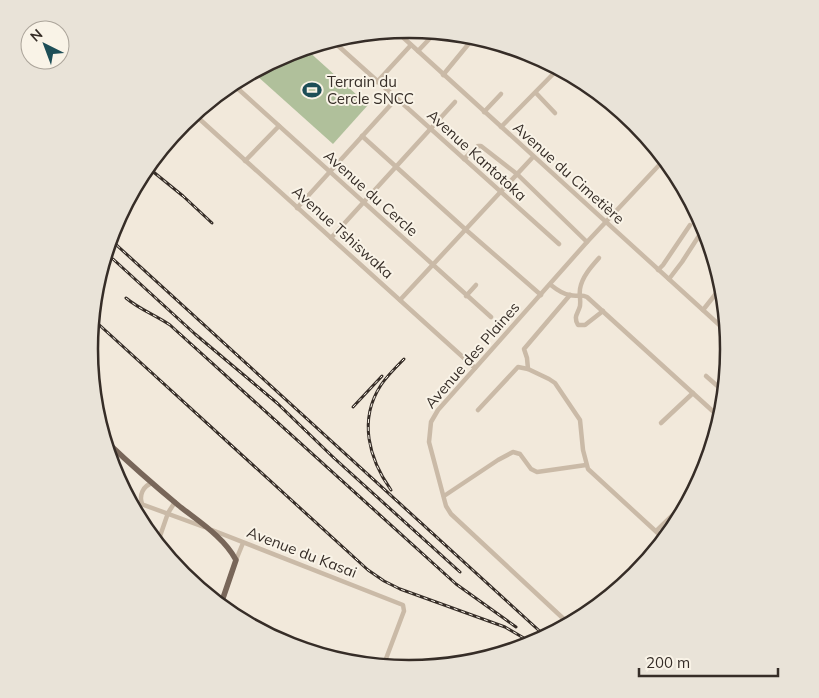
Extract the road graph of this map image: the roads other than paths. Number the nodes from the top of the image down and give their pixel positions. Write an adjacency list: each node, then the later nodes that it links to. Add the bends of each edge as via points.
1 (403, 38): 4 (street, Avenue du Cimetière)
2 (430, 38): 6 (street)
3 (470, 43): 8 (street)
4 (411, 45): 6 (street, Avenue du Cimetière); 9 (street)
5 (337, 46): 9 (street, Avenue Kantotoka)
6 (418, 51): 8 (street, Avenue du Cimetière)
7 (554, 73): 11 (street)
8 (443, 74): 15 (street, Avenue du Cimetière)
9 (377, 82): 13 (street, Avenue Kantotoka)
10 (238, 89): 18 (street, Avenue du Cercle)
11 (536, 93): 16 (street); 19 (street)
12 (501, 94): 15 (street)
13 (396, 99): 20 (street, Avenue Kantotoka); 21 (street)
14 (455, 102): 20 (street)
15 (484, 112): 19 (street, Avenue du Cimetière)
16 (555, 113)
17 (200, 119): 24 (street, Avenue Tshiswaka)
18 (279, 126): 24 (street); 27 (street, Avenue du Cercle)
19 (501, 127): 22 (street, Avenue du Cimetière)
20 (430, 129): 23 (street, Avenue Kantotoka); 26 (street)
21 (362, 136): 26 (street); 27 (street)
22 (533, 158): 28 (street); 32 (street, Avenue du Cimetière)
23 (464, 159): 28 (street, via 480,146); 29 (street, Avenue Kantotoka)
24 (245, 161): 31 (street, Avenue Tshiswaka)
25 (660, 164): 32 (street, Avenue des Plaines)
26 (396, 166): 30 (street); 34 (street)
27 (329, 172): 30 (street, Avenue du Cercle); 31 (street)
28 (517, 174): 29 (street); 37 (street)
29 (500, 192): 34 (street); 38 (street, Avenue Kantotoka)
30 (363, 202): 35 (street); 40 (street, Avenue du Cercle)
31 (297, 208): 35 (street, Avenue Tshiswaka)
32 (605, 222): 37 (street, Avenue des Plaines); 41 (street, Avenue du Cimetière)
33 (690, 225): 41 (street)
34 (465, 230): 40 (street); 46 (street)
35 (331, 238): 50 (street, Avenue Tshiswaka)
36 (698, 238): 42 (street)
37 (587, 242): 44 (street, Avenue des Plaines)
38 (559, 244)
39 (599, 258): 49 (street, via 583,281)
40 (432, 265): 47 (street, Avenue du Cercle); 50 (street)
41 (658, 270): 42 (street, Avenue du Cimetière)
42 (668, 279): 51 (street, Avenue du Cimetière)
43 (476, 285): 47 (street)
44 (551, 285): 46 (street, Avenue des Plaines); 48 (street)
45 (716, 294): 51 (street)
46 (541, 295): 55 (street, Avenue des Plaines)
47 (466, 296): 53 (street, Avenue du Cercle)
48 (570, 296): 49 (street); 56 (street, via 524,349)
49 (580, 296): 52 (street); 52 (street, via 575,320 578,325 585,325)
50 (400, 300): 55 (street, Avenue Tshiswaka)
51 (703, 310): 54 (street, Avenue du Cimetière)
52 (603, 311): 59 (street)
53 (491, 317)
54 (720, 325)
55 (475, 368): 66 (street, Avenue des Plaines, via 438,410 430,427 429,442)
56 (528, 369): 60 (street, via 516,369); 64 (street, via 552,380 578,416)
57 (706, 376): 58 (street)
58 (718, 387)
59 (693, 393): 61 (street); 62 (street)
60 (478, 410)
61 (714, 413)
62 (661, 423)
63 (115, 450): 65 (main road)
64 (586, 465): 66 (street, via 537,472 520,454 513,452); 73 (street)
65 (152, 484): 67 (main road); 69 (street, via 144,489 140,497)
66 (444, 496): 79 (street, Avenue des Plaines, via 454,518)
67 (175, 502): 70 (street); 72 (main road)
68 (139, 503): 69 (street, Avenue du Kasai)
69 (142, 504): 70 (street, Avenue du Kasai)
70 (168, 513): 72 (street, Avenue du Kasai); 75 (street)
71 (674, 514): 73 (street)
72 (206, 527): 76 (street, Avenue du Kasai); 77 (main road)
73 (656, 531): 74 (street)
74 (660, 534)
75 (160, 536)
76 (243, 543): 77 (street); 80 (street, Avenue du Kasai, via 402,605 404,610)
77 (236, 560): 78 (main road)
78 (223, 598)
79 (564, 619)
80 (386, 660)

